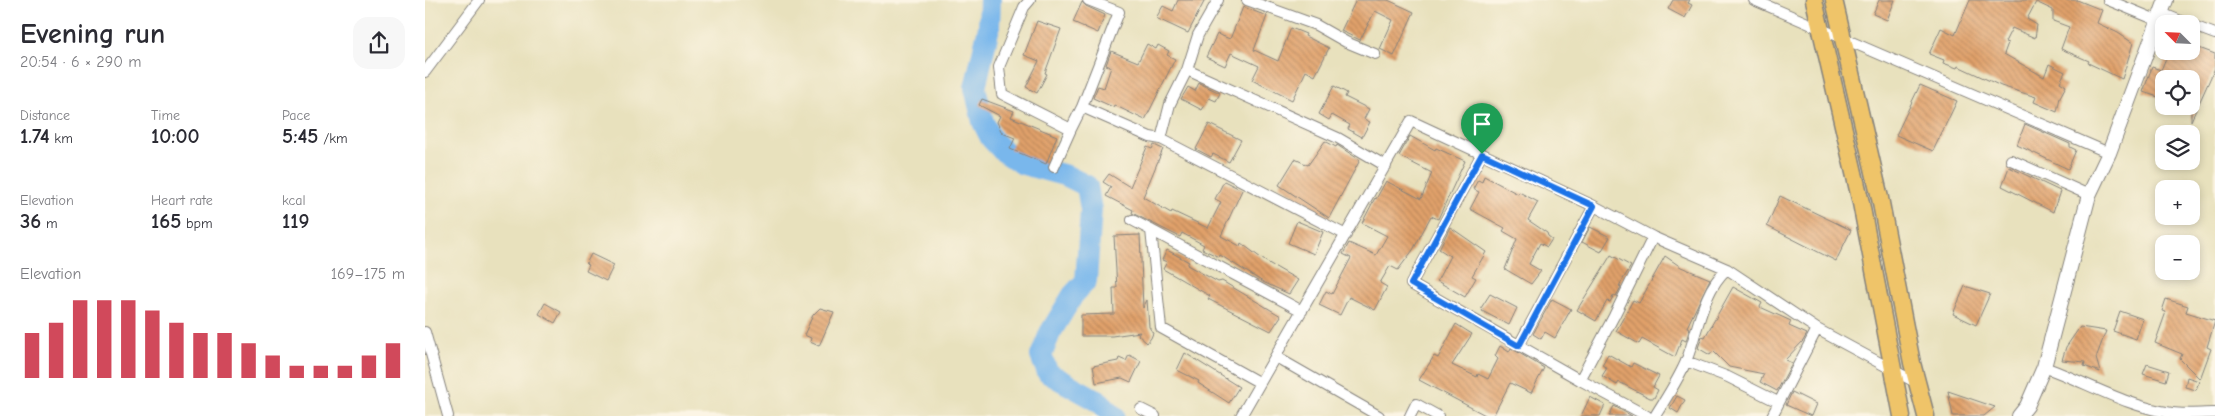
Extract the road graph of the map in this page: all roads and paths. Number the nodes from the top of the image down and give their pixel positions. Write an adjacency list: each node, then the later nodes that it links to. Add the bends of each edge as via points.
1 (479, 0): 17 (street)
2 (1030, 0): 19 (street, via 1024,7 999,67 1002,94)
3 (1087, 0): 18 (street, via 1119,12)
4 (1218, 0): 16 (street, via 1198,35)
5 (1247, 0): 15 (street, via 1316,25)
6 (1754, 0): 12 (street)
7 (1815, 0): 12 (main road)
8 (1834, 0): 14 (main road)
9 (2108, 0): 10 (street)
10 (2162, 11): 21 (street)
11 (2200, 28): 13 (street)
12 (1821, 30): 14 (street); 40 (main road, via 1861,203)
13 (2215, 34)
14 (1843, 40): 21 (street); 43 (main road, via 1880,198)
15 (1375, 54)
16 (1187, 70): 20 (street, via 1170,104); 24 (street, via 1338,138)
17 (425, 72)
18 (1082, 106): 19 (street); 20 (street)
19 (1071, 129): 25 (street)
20 (1161, 139): 30 (street)
21 (2109, 153): 26 (street)
22 (1482, 154): 24 (street, via 1411,121); 27 (street); 36 (street, via 1411,284)
23 (2011, 160): 26 (street)
24 (1386, 166): 30 (street)
25 (1054, 167)
26 (2089, 195): 39 (street)
27 (1594, 206): 31 (street); 36 (street)
28 (1132, 220): 29 (street)
29 (1151, 230): 33 (street); 42 (street, via 1161,328)
30 (1346, 235): 33 (street)
31 (1653, 237): 32 (street); 41 (street)
32 (1727, 269): 34 (street); 38 (street, via 1719,276 1707,299)
33 (1302, 311): 37 (street)
34 (1817, 329): 40 (street); 44 (street)
35 (425, 332): 47 (street)
36 (1519, 346): 41 (street)
37 (1275, 357): 42 (street); 50 (street)
38 (1686, 361): 44 (street); 54 (street)
39 (2043, 367): 46 (street, via 2129,402 2171,413); 58 (street, via 2027,406)
40 (1892, 371): 43 (street); 56 (main road)
41 (1580, 380): 53 (street)
42 (1261, 383): 49 (street)
43 (1917, 383): 57 (main road)
44 (1778, 402): 55 (street)
45 (1141, 409): 48 (street)
46 (2215, 413)
47 (448, 416)
48 (1155, 416)
49 (1241, 416)
50 (1379, 416)
51 (1409, 416): 52 (street, via 1416,404)
52 (1438, 416)
53 (1647, 416)
54 (1655, 416)
55 (1772, 416)
56 (1902, 416)
57 (1926, 416)
58 (2019, 416)

